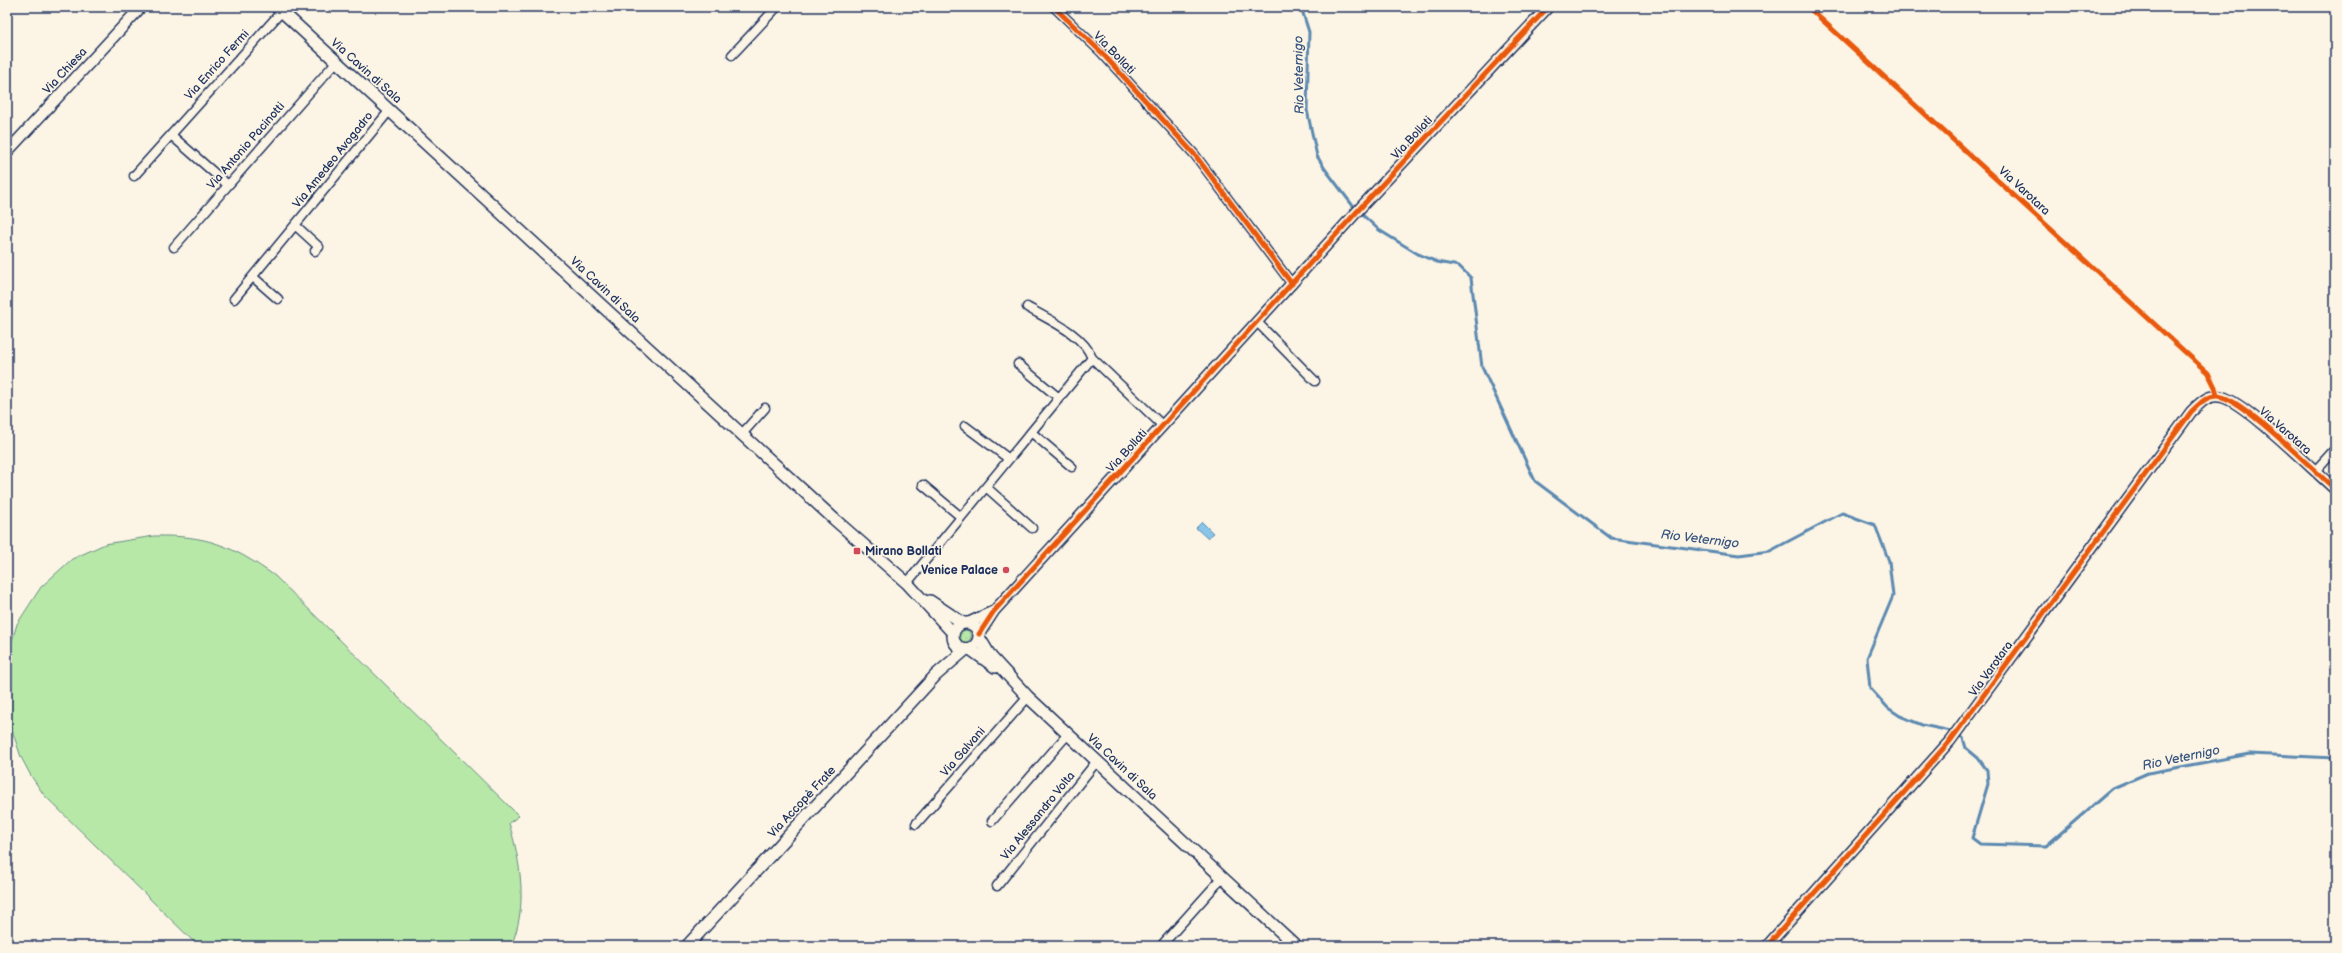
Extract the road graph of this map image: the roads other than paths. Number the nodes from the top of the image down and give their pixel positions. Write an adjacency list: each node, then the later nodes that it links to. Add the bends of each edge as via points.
1 (142, 7): 10 (street, Via Chiesa)
2 (777, 7): 6 (street)
3 (1054, 7): 17 (street, Via Bollati, via 1101,52 1196,155)
4 (1548, 7): 17 (street, Via Bollati)
5 (279, 9): 7 (main road, Via Cavin di Sala); 9 (street, Via Enrico Fermi)
6 (732, 55)
7 (336, 61): 8 (main road, Via Cavin di Sala); 12 (street, Via Antonio Pacinotti)
8 (390, 110): 13 (street, Via Amedeo Avogadro); 30 (main road, Via Cavin di Sala)
9 (171, 135): 11 (street, Via Enrico Fermi); 12 (street)
10 (7, 152)
11 (134, 176)
12 (228, 185): 14 (street, Via Antonio Pacinotti)
13 (295, 225): 15 (street, Via Amedeo Avogadro, via 319,247); 16 (street, Via Amedeo Avogadro)
14 (174, 247)
15 (315, 251)
16 (253, 277): 18 (street); 19 (street, Via Amedeo Avogadro)
17 (1292, 284): 21 (street, Via Bollati)
18 (278, 299)
19 (234, 300)
20 (1027, 306): 22 (street, via 1078,339 1088,348)
21 (1257, 322): 24 (street); 28 (street, Via Bollati)
22 (1092, 358): 25 (street); 28 (street)
23 (1018, 364): 25 (street)
24 (1315, 381)
25 (1059, 398): 29 (street)
26 (765, 408): 30 (street)
27 (965, 426): 32 (street)
28 (1163, 426): 42 (street, Via Bollati)
29 (1031, 432): 32 (street); 33 (street)
30 (742, 434): 40 (main road, Via Cavin di Sala)
31 (2335, 449): 34 (street)
32 (1009, 459): 36 (street)
33 (1072, 467)
34 (2315, 471): 37 (street, Via Varotara); 59 (street, Via Varotara, via 2232,400 2217,396 2202,401 2191,412 1959,730)
35 (923, 485): 38 (street)
36 (986, 487): 38 (street); 39 (street)
37 (2335, 489)
38 (961, 517): 40 (street)
39 (1032, 528)
40 (907, 582): 41 (main road, Via Cavin di Sala)
41 (916, 592): 43 (main road, Via Cavin di Sala); 45 (main road, Via Cavin di Sala)
42 (994, 612): 43 (street, Via Bollati); 44 (street, Via Bollati)
43 (966, 623): 44 (main road, via 975,627); 45 (main road, via 958,625)
44 (979, 636): 46 (main road, via 976,644); 47 (main road, Via Cavin di Sala, via 991,657)
45 (953, 637): 46 (main road, via 957,647); 48 (main road, Via Accopè Frate, via 946,659)
46 (967, 649): 47 (main road, Via Cavin di Sala); 48 (main road, Via Accopè Frate)
47 (1006, 674): 49 (main road, Via Cavin di Sala)
48 (936, 675): 56 (main road, Via Accopè Frate)
49 (1028, 696): 50 (main road, Via Cavin di Sala); 53 (street, Via Galvani)
50 (1068, 734): 51 (main road, Via Cavin di Sala); 52 (street)
51 (1097, 761): 54 (main road, Via Cavin di Sala); 55 (street, Via Alessandro Volta)
52 (992, 821)
53 (916, 824)
54 (1222, 878): 57 (street); 58 (main road, Via Cavin di Sala)
55 (997, 886)
56 (687, 946)
57 (1161, 946)
58 (1296, 946)
59 (1767, 946)

